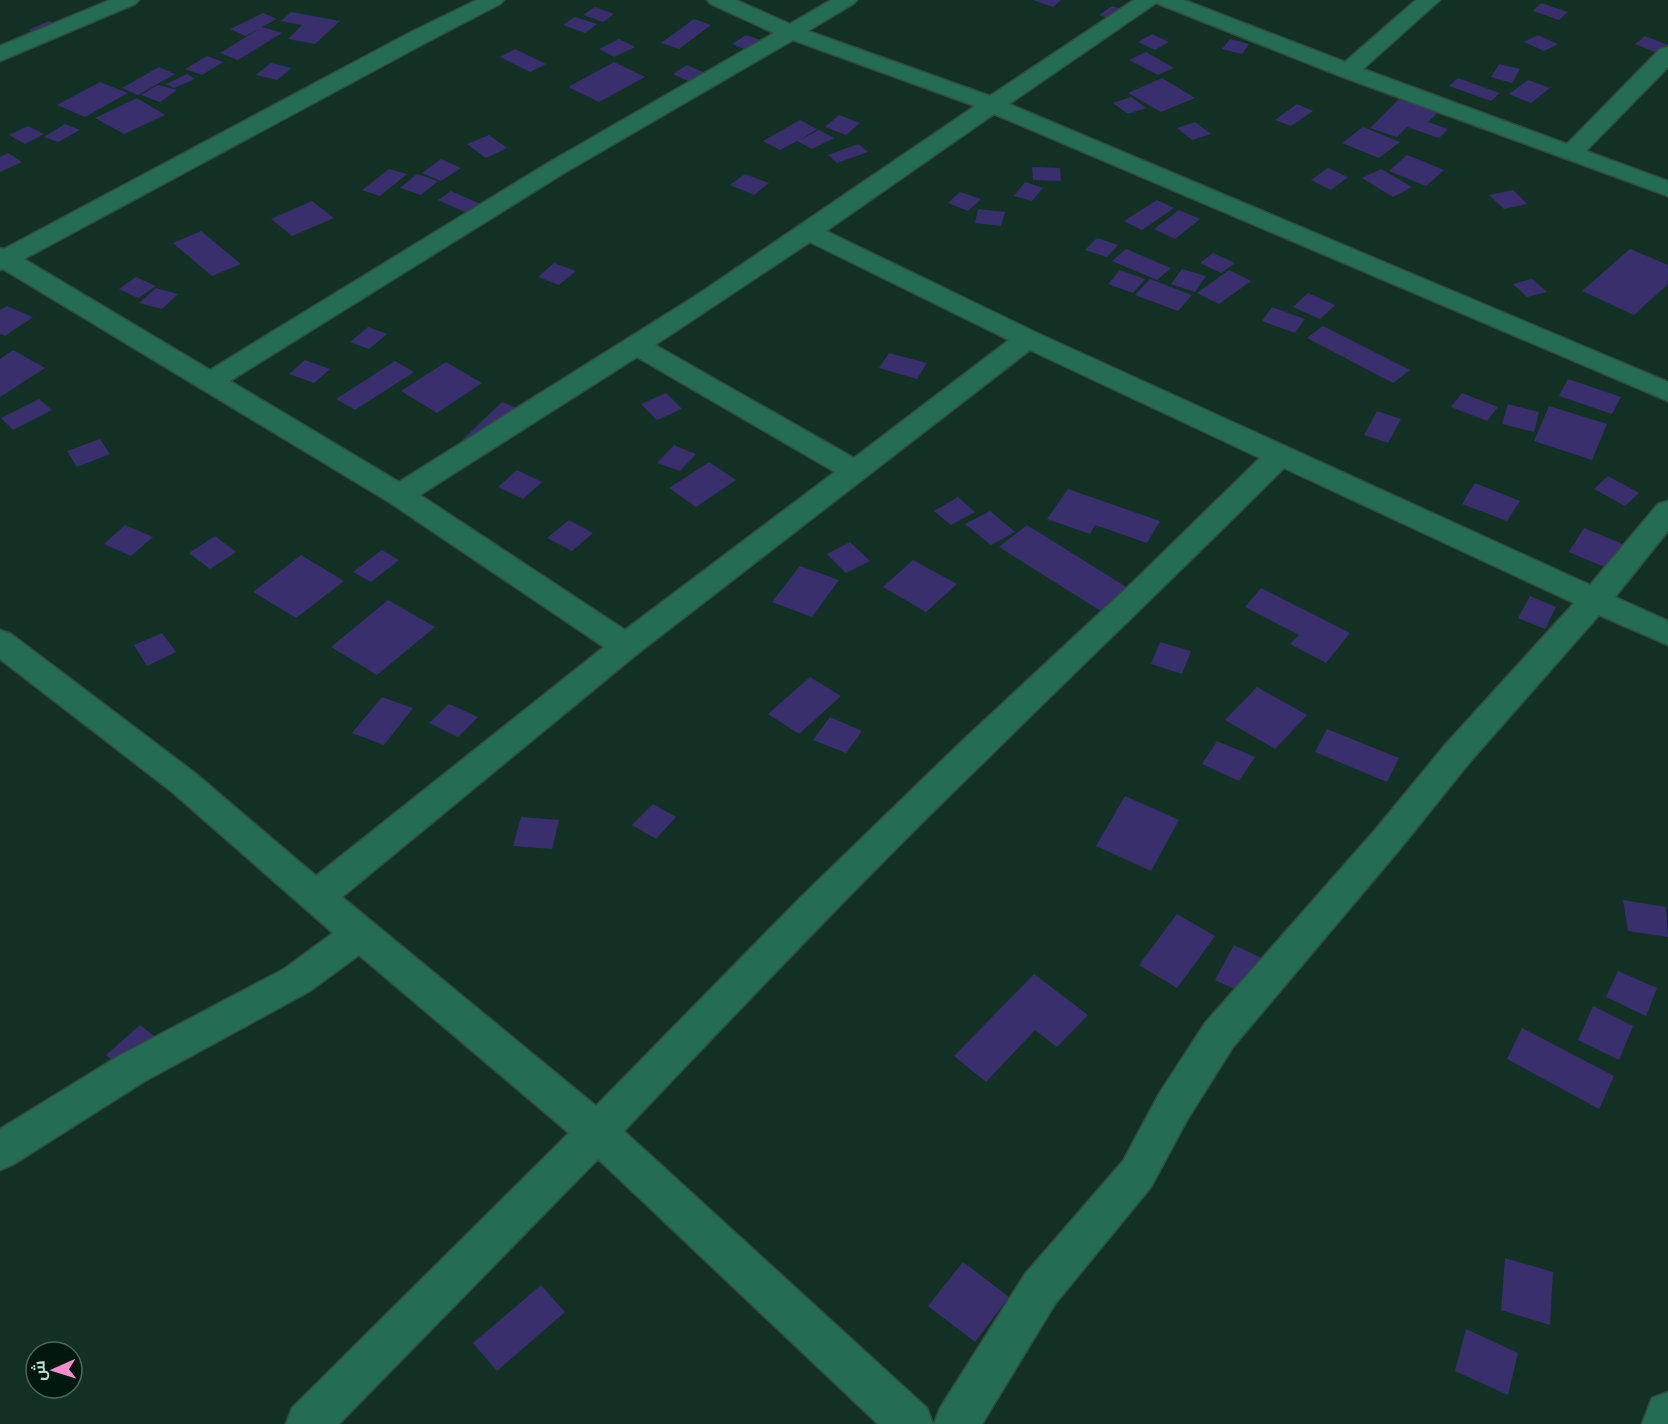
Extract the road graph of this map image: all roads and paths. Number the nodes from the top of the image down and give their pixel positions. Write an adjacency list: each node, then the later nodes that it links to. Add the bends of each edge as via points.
1 (128, 0): 9 (street)
2 (493, 0): 16 (street)
3 (718, 0): 8 (street)
4 (846, 0): 8 (street)
5 (1148, 0): 12 (street)
6 (1165, 0): 11 (street)
7 (1429, 0): 11 (street)
8 (791, 32): 12 (street); 19 (street, via 556,168)
9 (0, 54)
10 (1668, 54): 13 (street)
11 (1348, 71): 13 (street)
12 (990, 104): 15 (street); 20 (street)
13 (1570, 154): 14 (street)
14 (1668, 189)
15 (808, 232): 17 (street); 18 (street)
16 (2, 259): 19 (street)
17 (1028, 339): 21 (street); 22 (street)
18 (637, 346): 22 (street); 23 (street)
19 (209, 382): 23 (street)
20 (1668, 392)
21 (1279, 456): 25 (street); 31 (street, via 812,910)
22 (855, 471): 28 (street)
23 (399, 495): 28 (street)
24 (1668, 511): 25 (street)
25 (1595, 600): 26 (street); 36 (street, via 1457,754 1219,1035 1173,1107 1137,1174 1040,1289)
26 (1668, 634)
27 (0, 642): 29 (street, via 183,782)
28 (626, 646): 29 (street)
29 (316, 897): 30 (street)
30 (360, 934): 31 (street); 32 (street, via 297,980 131,1070)
31 (597, 1132): 34 (street); 35 (street)
32 (0, 1150)
33 (1668, 1414): 37 (street)
34 (309, 1424)
35 (911, 1424)
36 (956, 1424)
37 (1664, 1424)

